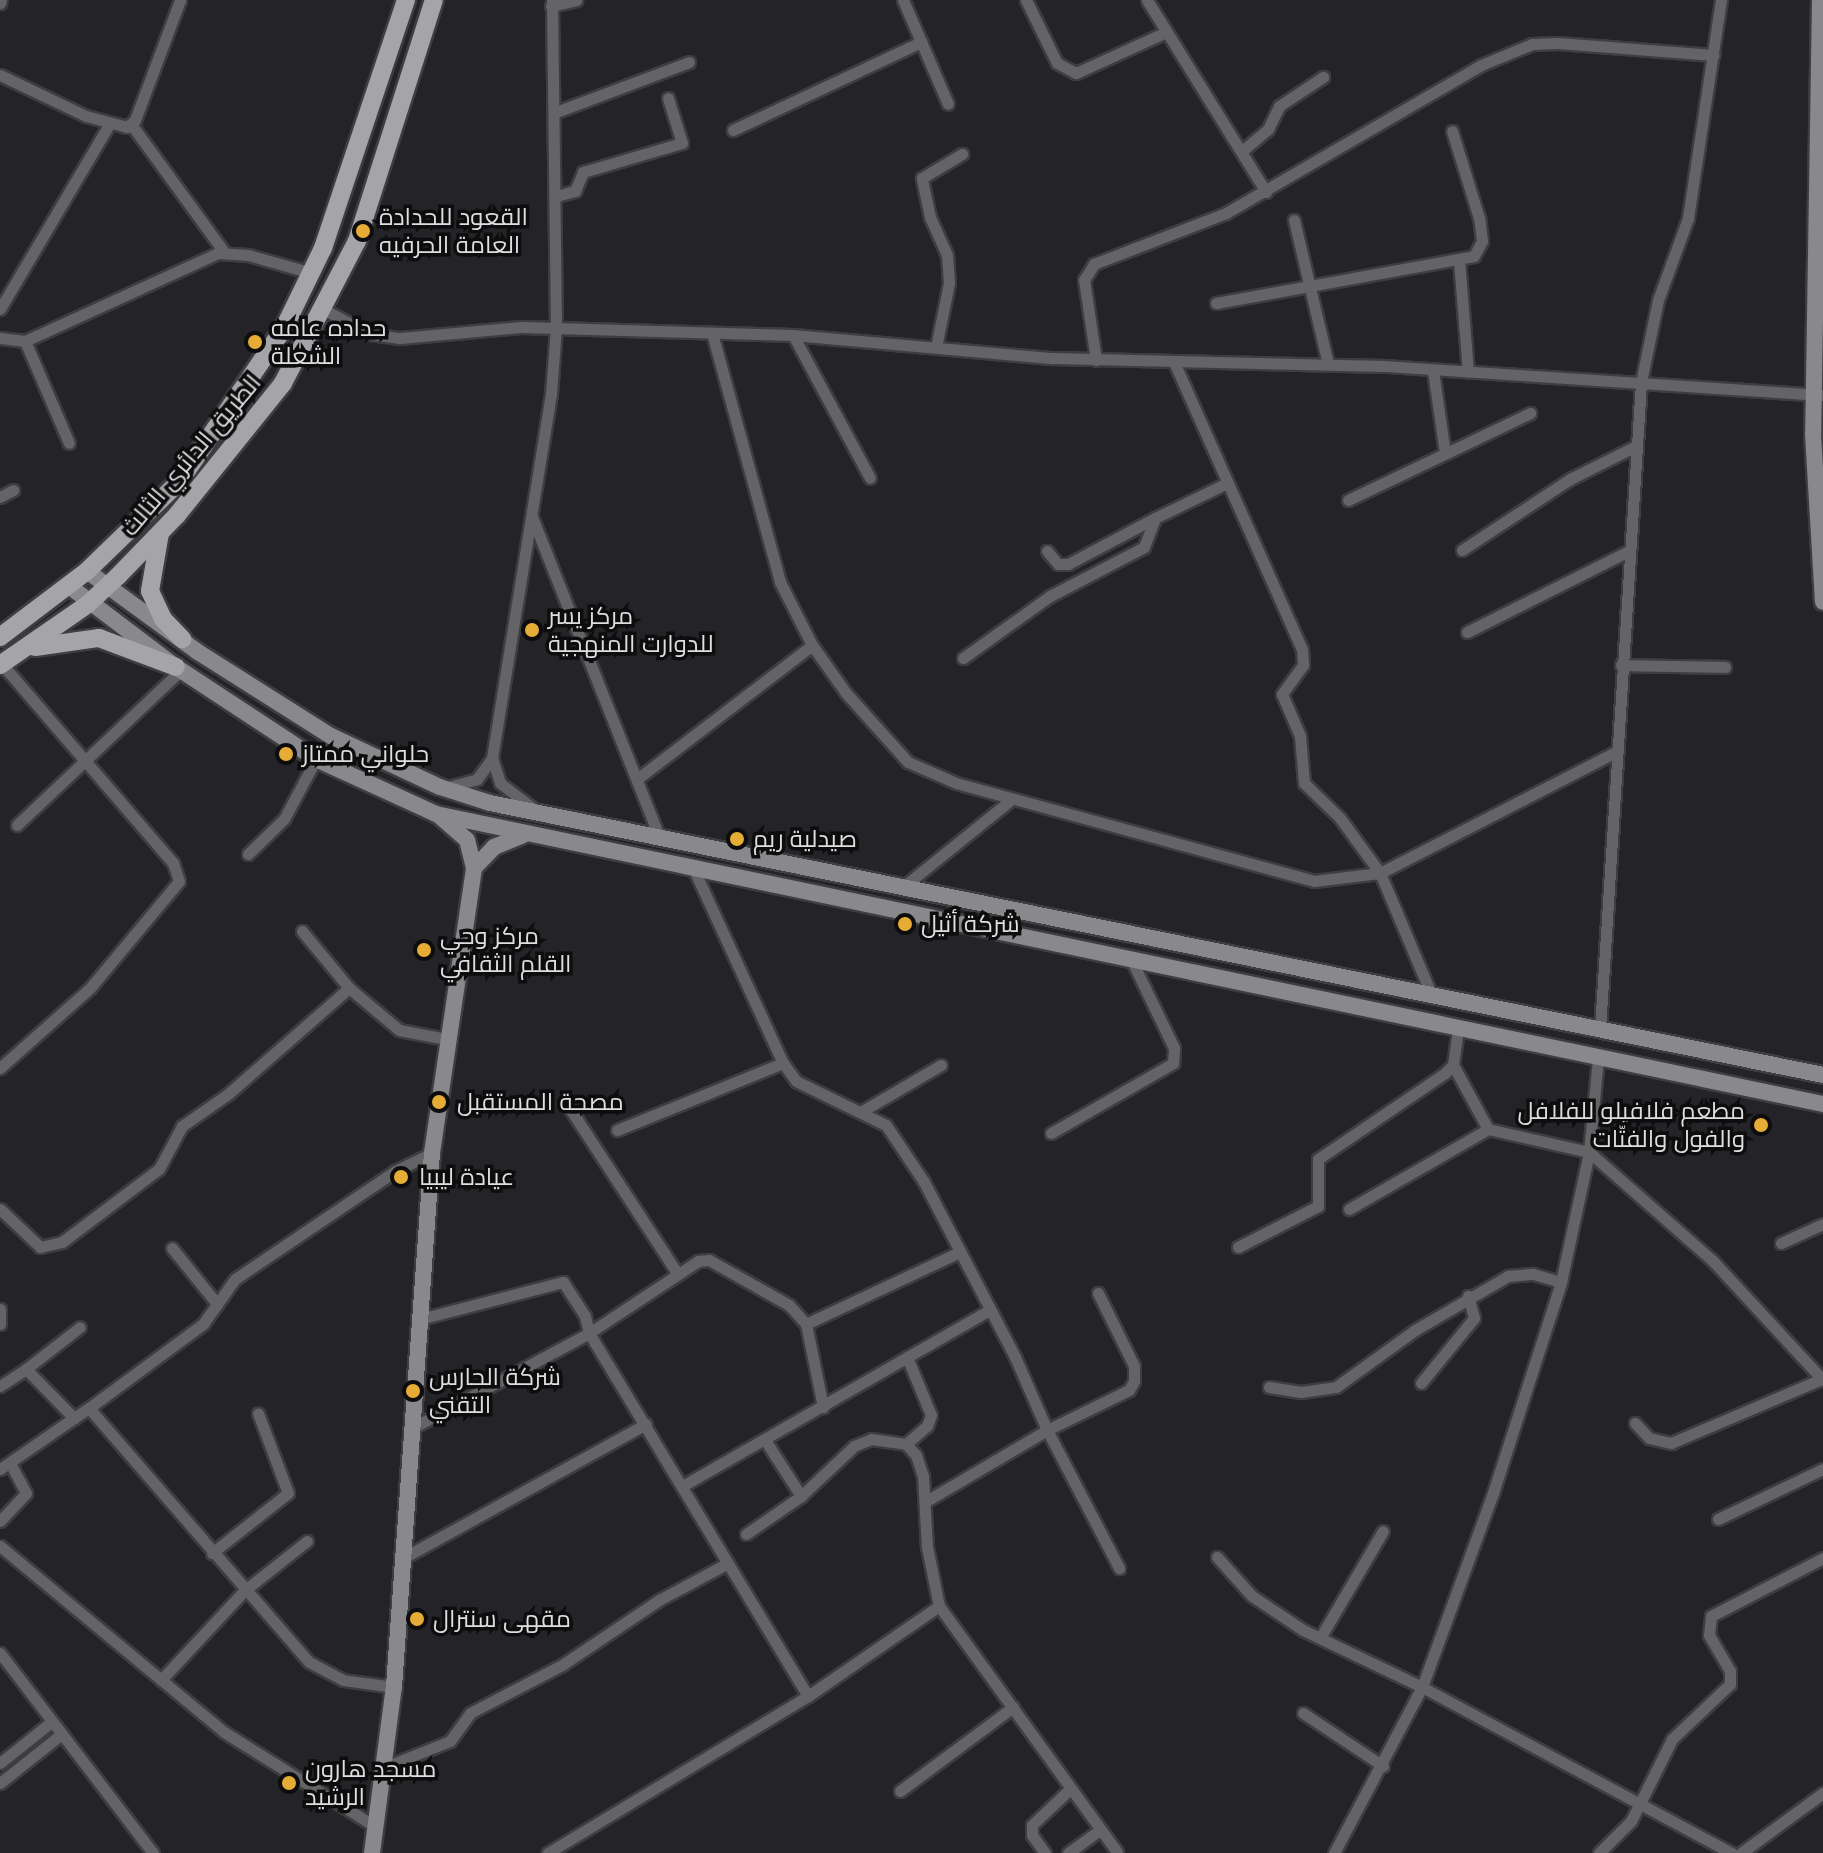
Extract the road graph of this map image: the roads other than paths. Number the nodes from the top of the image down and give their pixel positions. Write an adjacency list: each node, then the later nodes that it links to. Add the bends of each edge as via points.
1 (180, 0): 20 (street)
2 (406, 0): 31 (main road, الطريق الدائري الثالث)
3 (434, 0): 35 (main road, الطريق الدائري الثالث, via 357,241)
4 (576, 0): 10 (street)
5 (903, 0): 12 (street)
6 (1026, 0): 11 (street, via 1057,63 1076,73)
7 (1147, 0): 11 (street)
8 (1721, 0): 13 (street)
9 (1820, 0): 48 (main road)
10 (552, 3): 19 (street)
11 (1166, 32): 24 (street)
12 (921, 42): 18 (street); 22 (street)
13 (1714, 55): 26 (street, via 1532,44 1445,84); 47 (street, via 1688,218 1658,300)
14 (689, 62): 19 (street)
15 (0, 75): 21 (street)
16 (1323, 77): 24 (street, via 1279,106 1268,129)
17 (668, 98): 27 (street, via 682,143 583,172 575,191)
18 (948, 104)
19 (556, 112): 27 (street)
20 (131, 124): 21 (street); 29 (street)
21 (109, 125): 34 (street)
22 (733, 130)
23 (1452, 131): 30 (street, via 1473,188 1482,241 1478,253)
24 (1242, 151): 26 (street)
25 (962, 154): 41 (street, via 922,178 930,217 947,255 949,283)
26 (1266, 192): 42 (street, via 1087,270)
27 (556, 196): 36 (street)
28 (1294, 220): 32 (street)
29 (224, 252): 31 (street); 40 (street)
30 (1459, 260): 32 (street); 46 (street)
31 (312, 273): 64 (main road, الطريق الدائري الثالث, via 284,328 179,482)
32 (1311, 283): 33 (street); 44 (street)
33 (1216, 303)
34 (0, 309)
35 (325, 310): 36 (street, via 370,334 400,338); 60 (main road, الطريق الدائري الثالث, via 283,383)
36 (556, 328): 37 (street); 58 (street)
37 (712, 333): 38 (street); 72 (street, via 780,582)
38 (793, 335): 41 (street); 53 (street)
39 (0, 338): 40 (street)
40 (25, 341): 50 (street)
41 (936, 347): 42 (street)
42 (1096, 360): 43 (street)
43 (1174, 362): 44 (street); 54 (street)
44 (1328, 364): 45 (street)
45 (1433, 371): 46 (street); 52 (street)
46 (1468, 372): 47 (street)
47 (1641, 382): 48 (street); 51 (street)
48 (1819, 394): 67 (main road, via 1813,434)
49 (1530, 413): 52 (street)
50 (69, 443)
51 (1636, 446): 61 (street, via 1570,479); 63 (street)
52 (1445, 453): 57 (street)
53 (870, 478)
54 (1227, 483): 59 (street); 94 (street, via 1302,649 1303,665 1282,694 1300,736 1304,783 1340,818)
55 (13, 490): 56 (street)
56 (0, 497)
57 (1348, 500)
58 (532, 516): 81 (street); 83 (street)
59 (1155, 518): 62 (street, via 1068,564 1058,564); 74 (street, via 1144,547 1050,596)
60 (160, 533): 66 (main road, الطريق الدائري الثالث); 71 (main road, via 150,591 163,619)
61 (1462, 550)
62 (1047, 551)
63 (1629, 551): 69 (street); 76 (street)
64 (87, 571): 65 (main road, الطريق الدائري الثالث); 66 (main road)
65 (69, 586): 68 (main road); 70 (main road, الطريق الدائري الثالث)
66 (106, 588): 68 (main road, الطريق الدائري الثالث); 71 (main road)
67 (1823, 602)
68 (88, 604): 73 (main road, الطريق الدائري الثالث); 78 (main road)
69 (1467, 632)
70 (0, 637)
71 (182, 639): 84 (main road, via 331,736)
72 (812, 645): 83 (street); 85 (street, via 872,726 908,762)
73 (25, 650): 75 (main road, الطريق الدائري الثالث); 78 (main road, via 99,638)
74 (963, 658)
75 (1, 664): 80 (street)
76 (1621, 665): 77 (street); 79 (street)
77 (1725, 667)
78 (178, 668): 80 (street); 82 (main road)
79 (1615, 752): 94 (street); 103 (street)
80 (83, 757): 88 (street); 109 (street, via 173,863 179,881 90,988)
81 (492, 758): 84 (street, via 470,783); 87 (street, via 504,787)
82 (316, 759): 86 (main road); 91 (street, via 284,819)
83 (637, 779): 90 (street)
84 (440, 787): 87 (main road)
85 (1012, 799): 94 (street, via 1314,881); 95 (street)
86 (436, 814): 89 (main road); 92 (main road, via 467,840)
87 (547, 816): 90 (main road)
88 (17, 825)
89 (523, 835): 92 (main road, via 494,847); 93 (main road)
90 (660, 839): 95 (main road)
91 (248, 854)
92 (474, 868): 104 (main road)
93 (695, 872): 98 (main road); 106 (street)
94 (1380, 873): 101 (street)
95 (903, 887): 96 (main road)
96 (1030, 914): 98 (main road); 101 (main road)
97 (302, 931): 100 (street)
98 (1027, 939): 99 (main road)
99 (1132, 961): 102 (main road); 116 (street, via 1174,1048 1173,1063)
100 (349, 988): 104 (street, via 409,1036); 119 (street, via 228,1094 182,1126 159,1169 62,1242 40,1247)
101 (1432, 996): 103 (main road)
102 (1458, 1029): 105 (main road); 108 (street)
103 (1600, 1029): 110 (main road)
104 (446, 1039): 118 (main road)
105 (1598, 1058): 112 (main road); 117 (street)
106 (783, 1063): 113 (street, via 796,1081 818,1094); 115 (street)
107 (941, 1065): 113 (street)
108 (1453, 1065): 114 (street); 123 (street, via 1318,1159 1318,1206)
109 (0, 1068)
110 (1823, 1075)
111 (567, 1104): 126 (street)
112 (1823, 1104)
113 (864, 1110): 125 (street, via 886,1125)
114 (1488, 1129): 117 (street); 120 (street)
115 (617, 1130)
116 (1051, 1133)
117 (1589, 1152): 127 (street); 140 (street, via 1713,1261)
118 (432, 1153): 130 (street, via 395,1171 235,1279); 133 (main road)
119 (0, 1209)
120 (1349, 1209)
121 (1823, 1224): 122 (street)
122 (1781, 1243)
123 (1238, 1247)
124 (172, 1248): 130 (street)
125 (960, 1252): 132 (street); 135 (street)
126 (678, 1274): 135 (street, via 698,1261 720,1263 789,1305); 137 (street)
127 (1561, 1282): 129 (street, via 1520,1273); 177 (street, via 1493,1493)
128 (1098, 1293): 151 (street, via 1134,1366 1134,1381 1129,1390)
129 (1468, 1296): 141 (street, via 1474,1318); 143 (street, via 1336,1387 1301,1392)
130 (217, 1304): 145 (street, via 203,1324)
131 (0, 1309): 134 (street)
132 (989, 1310): 138 (street); 151 (street)
133 (420, 1319): 137 (street, via 563,1282 585,1316); 150 (main road)
134 (0, 1324)
135 (806, 1324): 144 (street)
136 (80, 1327): 139 (street)
137 (589, 1333): 149 (street); 150 (street)
138 (907, 1357): 144 (street); 153 (street, via 931,1415 927,1426)
139 (26, 1369): 142 (street); 147 (street)
140 (1823, 1379): 148 (street, via 1671,1443 1649,1438)
141 (1421, 1383)
142 (0, 1386)
143 (1269, 1387)
144 (823, 1407): 152 (street)
145 (89, 1408): 147 (street); 165 (street)
146 (258, 1413): 165 (street, via 288,1493)
147 (74, 1418): 154 (street)
148 (1635, 1423)
149 (646, 1424): 156 (street); 166 (street)
150 (414, 1427): 166 (main road)
151 (1047, 1430): 158 (street); 170 (street)
152 (765, 1440): 156 (street); 157 (street)
153 (906, 1444): 157 (street, via 880,1438 854,1446); 158 (street, via 920,1465)
154 (5, 1466): 160 (street, via 26,1493)
155 (1823, 1469): 159 (street)
156 (684, 1485): 169 (street)
157 (801, 1496): 162 (street)
158 (925, 1502): 172 (street)
159 (1718, 1519)
160 (0, 1521)
161 (1383, 1531): 173 (street)
162 (746, 1534)
163 (307, 1541): 171 (street)
164 (0, 1546): 175 (street)
165 (212, 1553): 171 (street)
166 (405, 1557): 176 (main road)
167 (1217, 1557): 173 (street, via 1252,1596)
168 (1823, 1558): 190 (street, via 1711,1616 1709,1635 1730,1671 1730,1684 1672,1739)
169 (728, 1563): 178 (street); 185 (street, via 659,1600 562,1665 470,1713 450,1741)
170 (1119, 1568)
171 (245, 1590): 175 (street); 176 (street, via 309,1662 343,1680)
172 (939, 1606): 178 (street); 179 (street)
173 (1320, 1638): 177 (street)
174 (0, 1653): 181 (street)
175 (161, 1680): 191 (street, via 290,1777)
176 (394, 1687): 185 (main road)
177 (1422, 1687): 184 (street); 190 (street)
178 (808, 1696): 197 (street)
179 (1013, 1707): 187 (street); 188 (street)
180 (1303, 1713): 184 (street)
181 (50, 1723): 182 (street); 183 (street)
182 (59, 1736): 186 (street); 195 (street)
183 (0, 1763)
184 (1383, 1766): 194 (street)
185 (385, 1767): 191 (main road)
186 (0, 1783)
187 (1070, 1789): 192 (street); 198 (street, via 1032,1825 1032,1835)
188 (900, 1791)
189 (1823, 1793): 202 (street)
190 (1639, 1802): 200 (street, via 1625,1831); 201 (street)
191 (376, 1827): 196 (main road)
192 (1100, 1830): 193 (street); 199 (street)
193 (1117, 1852)
194 (1337, 1852)
195 (153, 1853)
196 (372, 1853)
197 (548, 1853)
198 (1045, 1853)
199 (1068, 1853)
200 (1599, 1853)
201 (1732, 1853)
202 (1741, 1853)

